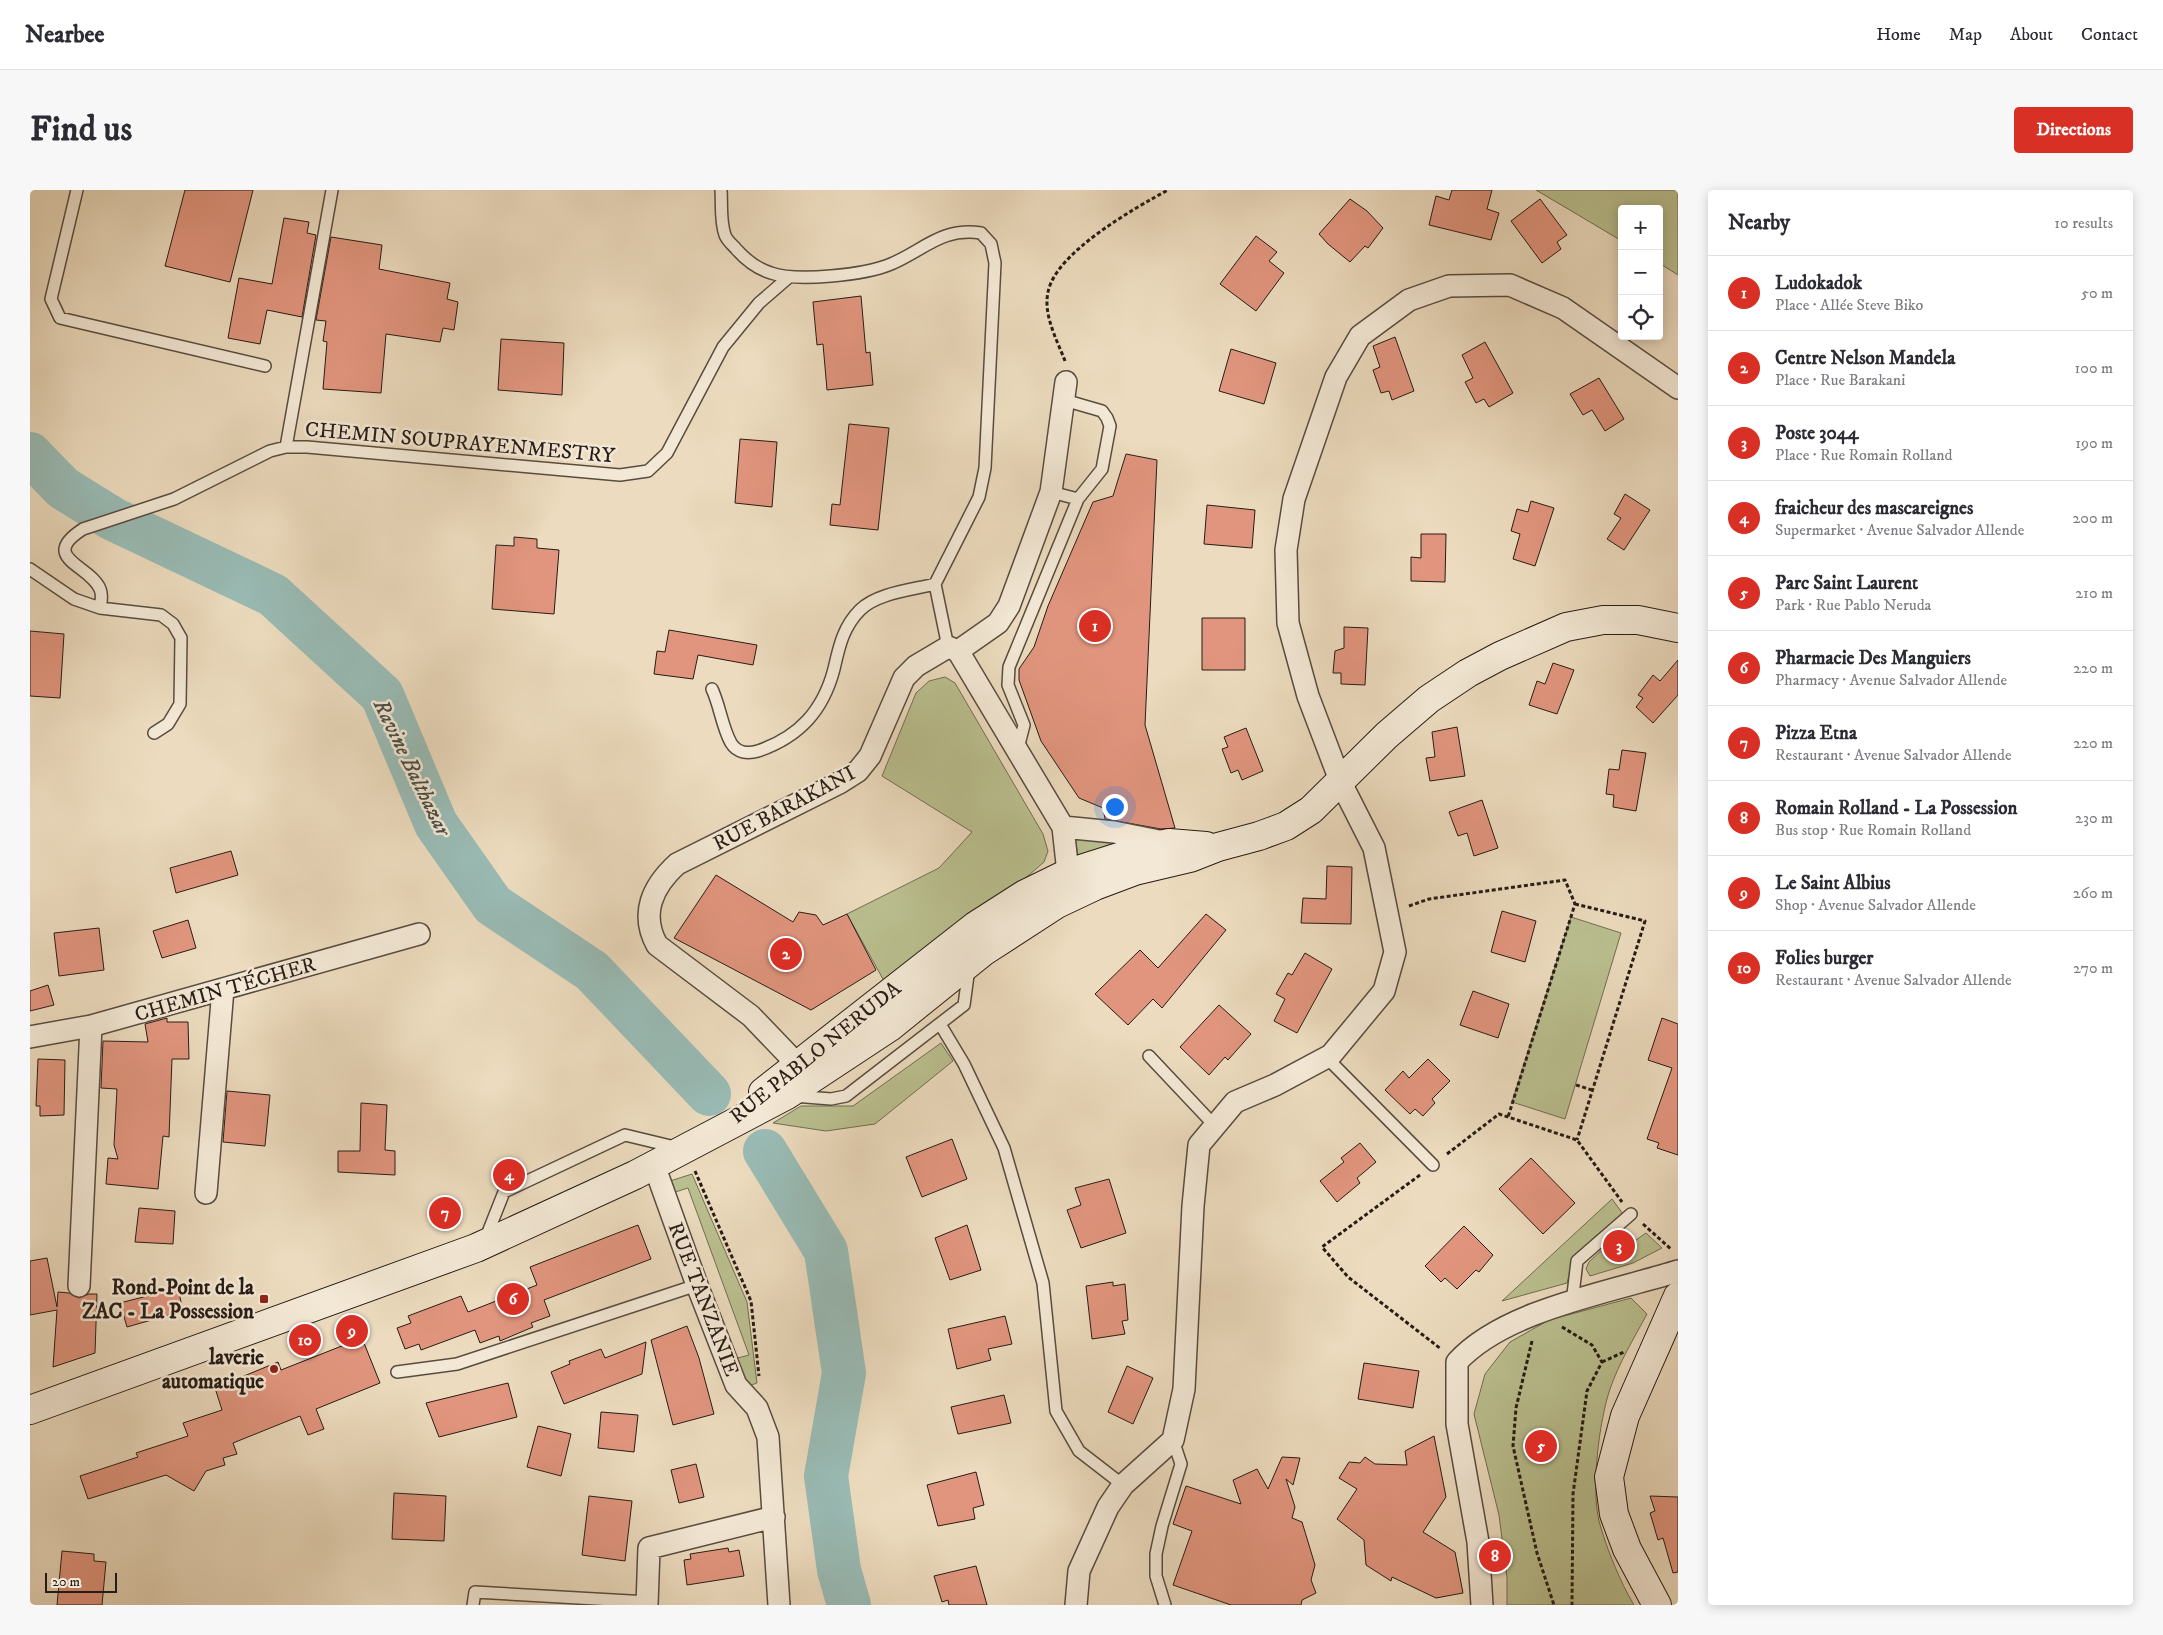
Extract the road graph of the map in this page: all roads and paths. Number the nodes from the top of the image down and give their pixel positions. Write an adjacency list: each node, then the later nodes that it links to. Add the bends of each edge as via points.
1 (77, 190): 6 (lane, via 51,299 60,318)
2 (332, 190): 9 (lane)
3 (721, 190): 5 (lane, via 726,237 746,260 770,273)
4 (1168, 190): 8 (path, via 1126,212 1054,276 1048,292 1049,320 1066,368)
5 (789, 277): 9 (lane, CHEMIN SOUPRAYENMESTRY, via 759,303 723,346 667,453 648,470 620,475); 13 (lane, via 852,274 875,269 941,237 965,230 981,233 991,244 995,264 986,468 979,497)
6 (265, 366)
7 (1678, 388): 20 (street, via 1562,308 1510,285 1449,286 1409,300 1360,336 1336,377 1294,499 1286,550 1288,622 1308,696)
8 (1065, 391): 10 (street, RUE BARAKANI); 11 (lane, via 1102,411 1110,426 1102,469)
9 (286, 447): 14 (lane, CHEMIN SOUPRAYENMESTRY, via 270,451 174,499 76,534 67,542 67,557 100,588)
10 (1051, 492): 11 (lane); 16 (street, RUE BARAKANI, via 1009,606 998,623)
11 (1078, 499): 19 (lane, via 1009,667 1008,685 1024,725)
12 (30, 569): 14 (lane, via 74,599)
13 (934, 584): 16 (lane); 17 (lane, via 877,600 861,608 839,643 824,696 811,717 794,734 772,746 752,753 739,752 731,744)
14 (100, 608): 18 (lane, via 161,616 173,624 181,638 180,704 168,724)
15 (1678, 628): 20 (main road, RUE PABLO NERUDA, via 1638,620 1603,620 1566,627 1537,638 1468,673 1428,699 1387,735)
16 (953, 649): 19 (street); 36 (street, RUE BARAKANI, via 916,666 904,678 870,756 858,771 677,864 659,884 652,902 647,919 657,945 751,1016)
17 (712, 690)
18 (154, 733)
19 (1018, 748): 21 (street)
20 (1341, 783): 23 (main road, RUE PABLO NERUDA, via 1311,810 1286,826); 27 (street, via 1374,848)
21 (1063, 827): 22 (street, via 1114,832); 24 (street)
22 (1169, 843): 23 (main road, RUE PABLO NERUDA); 24 (main road, RUE PABLO NERUDA)
23 (1218, 847): 25 (main road, RUE PABLO NERUDA, via 1190,858 1127,874)
24 (1068, 873): 25 (street); 36 (main road, RUE PABLO NERUDA, via 1025,894 975,926)
25 (1056, 904): 29 (main road, RUE PABLO NERUDA)
26 (1575, 904): 27 (path, via 1565,880 1429,899); 38 (path, via 1645,921); 40 (path)
27 (1387, 913): 35 (street, via 1395,952 1384,991)
28 (420, 934): 30 (street, CHEMIN TÉCHER)
29 (970, 962): 31 (lane, via 964,1005); 39 (main road, RUE PABLO NERUDA, via 890,1027)
30 (223, 989): 32 (street, CHEMIN TÉCHER); 47 (street)
31 (940, 1024): 39 (lane, via 846,1096 831,1099); 66 (lane, via 964,1064 1004,1148 1043,1283 1056,1411 1079,1451)
32 (91, 1026): 33 (street, CHEMIN TÉCHER); 53 (street)
33 (30, 1037)
34 (1149, 1056): 41 (lane)
35 (1327, 1058): 41 (street, via 1275,1086 1235,1102); 46 (lane)
36 (797, 1064): 42 (main road, RUE PABLO NERUDA)
37 (1576, 1085): 38 (path)
38 (1592, 1090): 43 (path)
39 (787, 1095): 42 (main road, RUE PABLO NERUDA)
40 (1508, 1117): 43 (path); 46 (path, via 1499,1114)
41 (1215, 1126): 65 (street, via 1199,1145 1184,1389)
42 (718, 1130): 44 (main road)
43 (1577, 1140): 48 (path)
44 (686, 1149): 45 (main road); 49 (lane, via 625,1135 504,1192); 62 (path, via 751,1301)
45 (654, 1165): 49 (main road); 52 (street, RUE TANZANIE)
46 (1433, 1165): 58 (path, via 1322,1246 1348,1277)
47 (206, 1193)
48 (1631, 1214): 50 (path); 55 (lane, via 1578,1261)
49 (483, 1245): 61 (main road)
50 (1678, 1255)
51 (1678, 1271): 55 (street)
52 (697, 1285): 60 (lane, via 457,1364); 67 (street, RUE TANZANIE, via 736,1385 757,1408 768,1437)
53 (79, 1286)
54 (1678, 1296): 76 (main road, via 1626,1416 1609,1477 1614,1514 1627,1549)
55 (1572, 1303): 56 (street)
56 (1538, 1313): 58 (street, via 1502,1327 1470,1348); 59 (path, via 1592,1344); 74 (path, via 1516,1408 1513,1446 1537,1553)
57 (1628, 1350): 59 (path)
58 (1457, 1362): 73 (street, via 1457,1424 1478,1542)
59 (1602, 1362): 75 (path, via 1587,1391 1573,1494)
60 (397, 1372)
61 (120, 1377): 63 (main road); 64 (main road)
62 (759, 1378)
63 (30, 1401)
64 (30, 1410)
65 (1173, 1440): 66 (street); 72 (lane, via 1180,1464 1156,1554 1156,1576)
66 (1123, 1485): 71 (street, via 1108,1507 1079,1570)
67 (774, 1517): 68 (street, via 649,1548); 70 (street, RUE TANZANIE)
68 (647, 1604): 69 (lane, via 475,1592)
69 (473, 1605)
70 (779, 1605)
71 (1076, 1605)
72 (1165, 1605)
73 (1482, 1605)
74 (1554, 1605)
75 (1572, 1605)
76 (1657, 1605)

